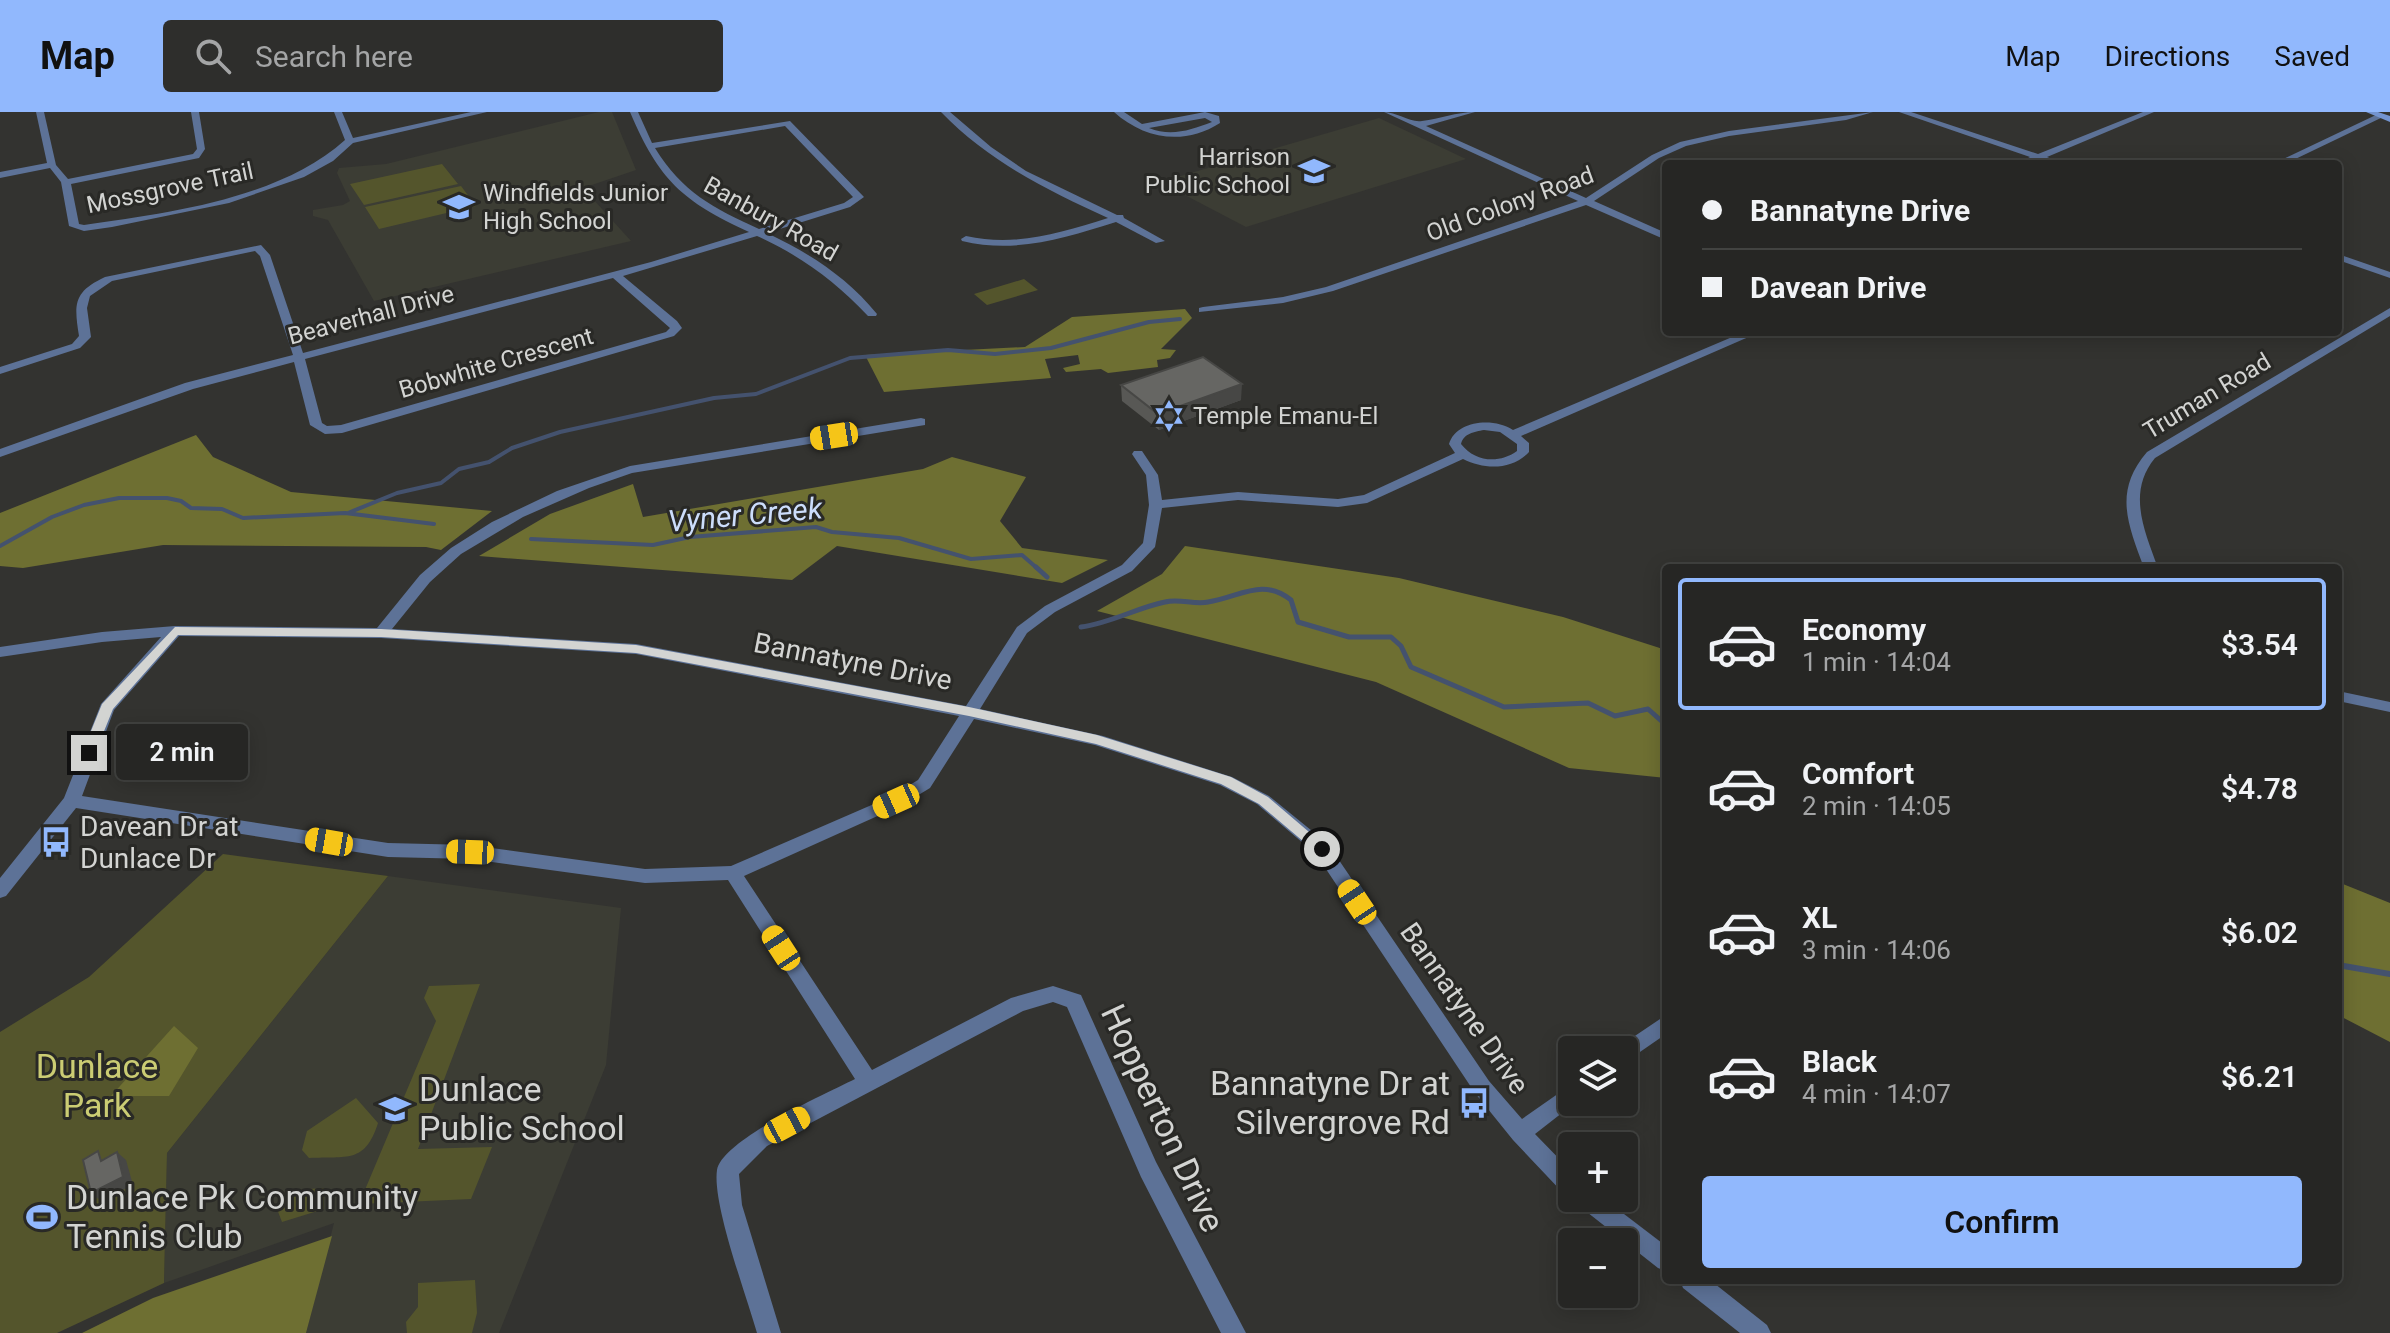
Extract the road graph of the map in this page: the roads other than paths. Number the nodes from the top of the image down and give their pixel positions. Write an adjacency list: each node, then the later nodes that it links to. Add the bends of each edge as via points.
1 (40, 112): 23 (street, Mossgrove Trail)
2 (195, 112): 25 (street, via 201,149 196,156)
3 (338, 112): 17 (street)
4 (483, 112): 17 (street)
5 (634, 112): 18 (street, Banbury Road)
6 (945, 112): 27 (street, via 998,157 1036,180)
7 (1118, 112): 16 (street)
8 (1388, 112): 15 (street)
9 (1471, 112): 15 (street)
10 (1869, 112): 26 (street, Old Colony Road, via 1681,145 1640,164)
11 (1903, 112): 19 (street)
12 (2150, 112): 19 (street)
13 (2370, 112): 14 (main road)
14 (2386, 117): 22 (street)
15 (1418, 125): 26 (street)
16 (1138, 127): 16 (street, via 1205,115 1216,118 1204,128 1167,136)
17 (350, 141): 25 (street, Mossgrove Trail, via 322,164 277,186 106,226 74,226)
18 (649, 146): 28 (street, Banbury Road, via 662,171 693,201); 28 (street, Beaverhall Drive, via 787,123 859,197)
19 (2039, 157): 20 (street); 21 (street)
20 (2032, 160)
21 (2048, 160)
22 (2287, 160)
23 (52, 165): 24 (street); 25 (street, Mossgrove Trail)
24 (0, 175)
25 (66, 182)
26 (1587, 201): 29 (street); 35 (street, Old Colony Road, via 1338,287)
27 (1120, 217): 30 (street, via 1042,241 990,246); 31 (street)
28 (757, 233): 33 (street, Beaverhall Drive); 37 (street, Banbury Road, via 822,267)
29 (1662, 235)
30 (966, 239)
31 (1160, 241)
32 (2342, 258): 34 (street)
33 (616, 275): 39 (street, Beaverhall Drive); 39 (street, Bobwhite Crescent, via 676,328 670,334 342,429 316,425)
34 (2390, 275)
35 (1203, 310)
36 (2390, 311): 47 (street, Truman Road, via 2142,464 2130,504)
37 (872, 314)
38 (1745, 336): 42 (street)
39 (299, 357): 40 (street, via 265,255 257,247 88,288 83,295 85,337 76,346); 43 (street, Beaverhall Drive, via 161,395)
40 (0, 371)
41 (921, 422): 49 (street, via 630,470 586,484 521,511 454,552 419,584)
42 (1514, 434): 45 (street, via 1484,426 1465,430 1455,444); 45 (street, via 1524,446 1513,460 1491,463)
43 (0, 453)
44 (1138, 454): 46 (street, via 1152,475)
45 (1464, 454): 46 (street, via 1367,499 1338,503 1238,496)
46 (1156, 505): 53 (street, via 1150,544 1127,568 1022,630)
47 (2150, 564)
48 (175, 631): 49 (street, Bannatyne Drive); 50 (street, Bannatyne Drive); 54 (street, via 107,708)
49 (381, 633): 53 (street, Bannatyne Drive, via 636,649)
50 (0, 652)
51 (2342, 697): 52 (street)
52 (2390, 707)
53 (969, 712): 55 (street, via 924,784); 61 (street, Bannatyne Drive, via 1097,740 1226,781 1300,828 1322,849 1482,1087)
54 (72, 801): 55 (street, via 388,850 470,852 645,876); 56 (street)
55 (733, 873): 59 (street)
56 (0, 891)
57 (1662, 1026): 58 (street)
58 (1638, 1044)
59 (868, 1082): 66 (street, Hopperton Drive, via 760,1139 728,1170 731,1205); 67 (street, Hopperton Drive, via 1018,1004 1053,994 1074,1001 1193,1258)
60 (1558, 1104): 61 (street)
61 (1520, 1133): 62 (street, Bannatyne Drive)
62 (1558, 1172)
63 (1604, 1212): 64 (street)
64 (1662, 1257)
65 (1696, 1284): 68 (street)
66 (769, 1333)
67 (1234, 1333)
68 (1759, 1333)

